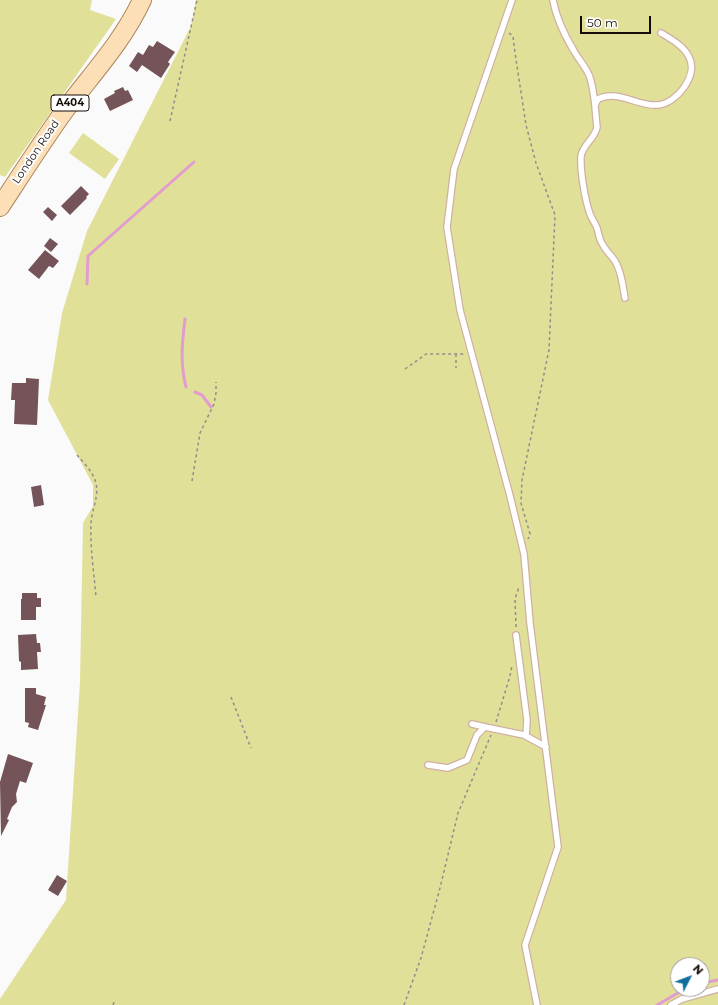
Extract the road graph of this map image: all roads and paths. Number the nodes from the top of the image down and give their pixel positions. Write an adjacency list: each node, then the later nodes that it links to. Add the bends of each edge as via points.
1 (142, 0): 9 (main road, London Road / A404, via 120,37 65,111)
2 (197, 0): 8 (path)
3 (512, 0): 5 (lane)
4 (553, 0): 7 (lane, via 555,11 574,52 590,76)
5 (503, 28): 12 (lane, via 454,169 447,227 460,310); 18 (path, via 513,36 526,125 536,163 555,215 550,350 522,480 521,503 530,534)
6 (661, 33): 7 (lane, via 683,49 690,58 691,73 681,92 659,105 608,95 598,99)
7 (594, 106): 10 (lane, via 596,132 581,155 584,190 603,246 618,266)
8 (170, 121)
9 (0, 208)
10 (625, 298)
11 (456, 354): 12 (path); 13 (path); 14 (path, via 426,354)
12 (472, 354): 18 (lane)
13 (456, 368)
14 (406, 369)
15 (216, 382): 17 (path, via 214,404 200,433)
16 (77, 455): 20 (path, via 89,469 96,483 91,533)
17 (192, 481)
18 (524, 554): 28 (lane)
19 (520, 584): 21 (path, via 515,599)
20 (96, 597)
21 (516, 635): 27 (lane, via 527,720)
22 (512, 662): 26 (path)
23 (231, 697): 29 (path)
24 (472, 724): 25 (lane)
25 (485, 727): 26 (lane); 30 (lane, via 477,735 467,760 448,768)
26 (494, 729): 27 (lane); 32 (path, via 458,813 423,951)
27 (526, 736): 28 (lane)
28 (546, 747): 33 (lane, via 558,847 525,945)
29 (251, 748)
30 (428, 765)
31 (718, 989): 34 (lane, via 682,998)
32 (404, 1005)
33 (538, 1005)
34 (671, 1005)

